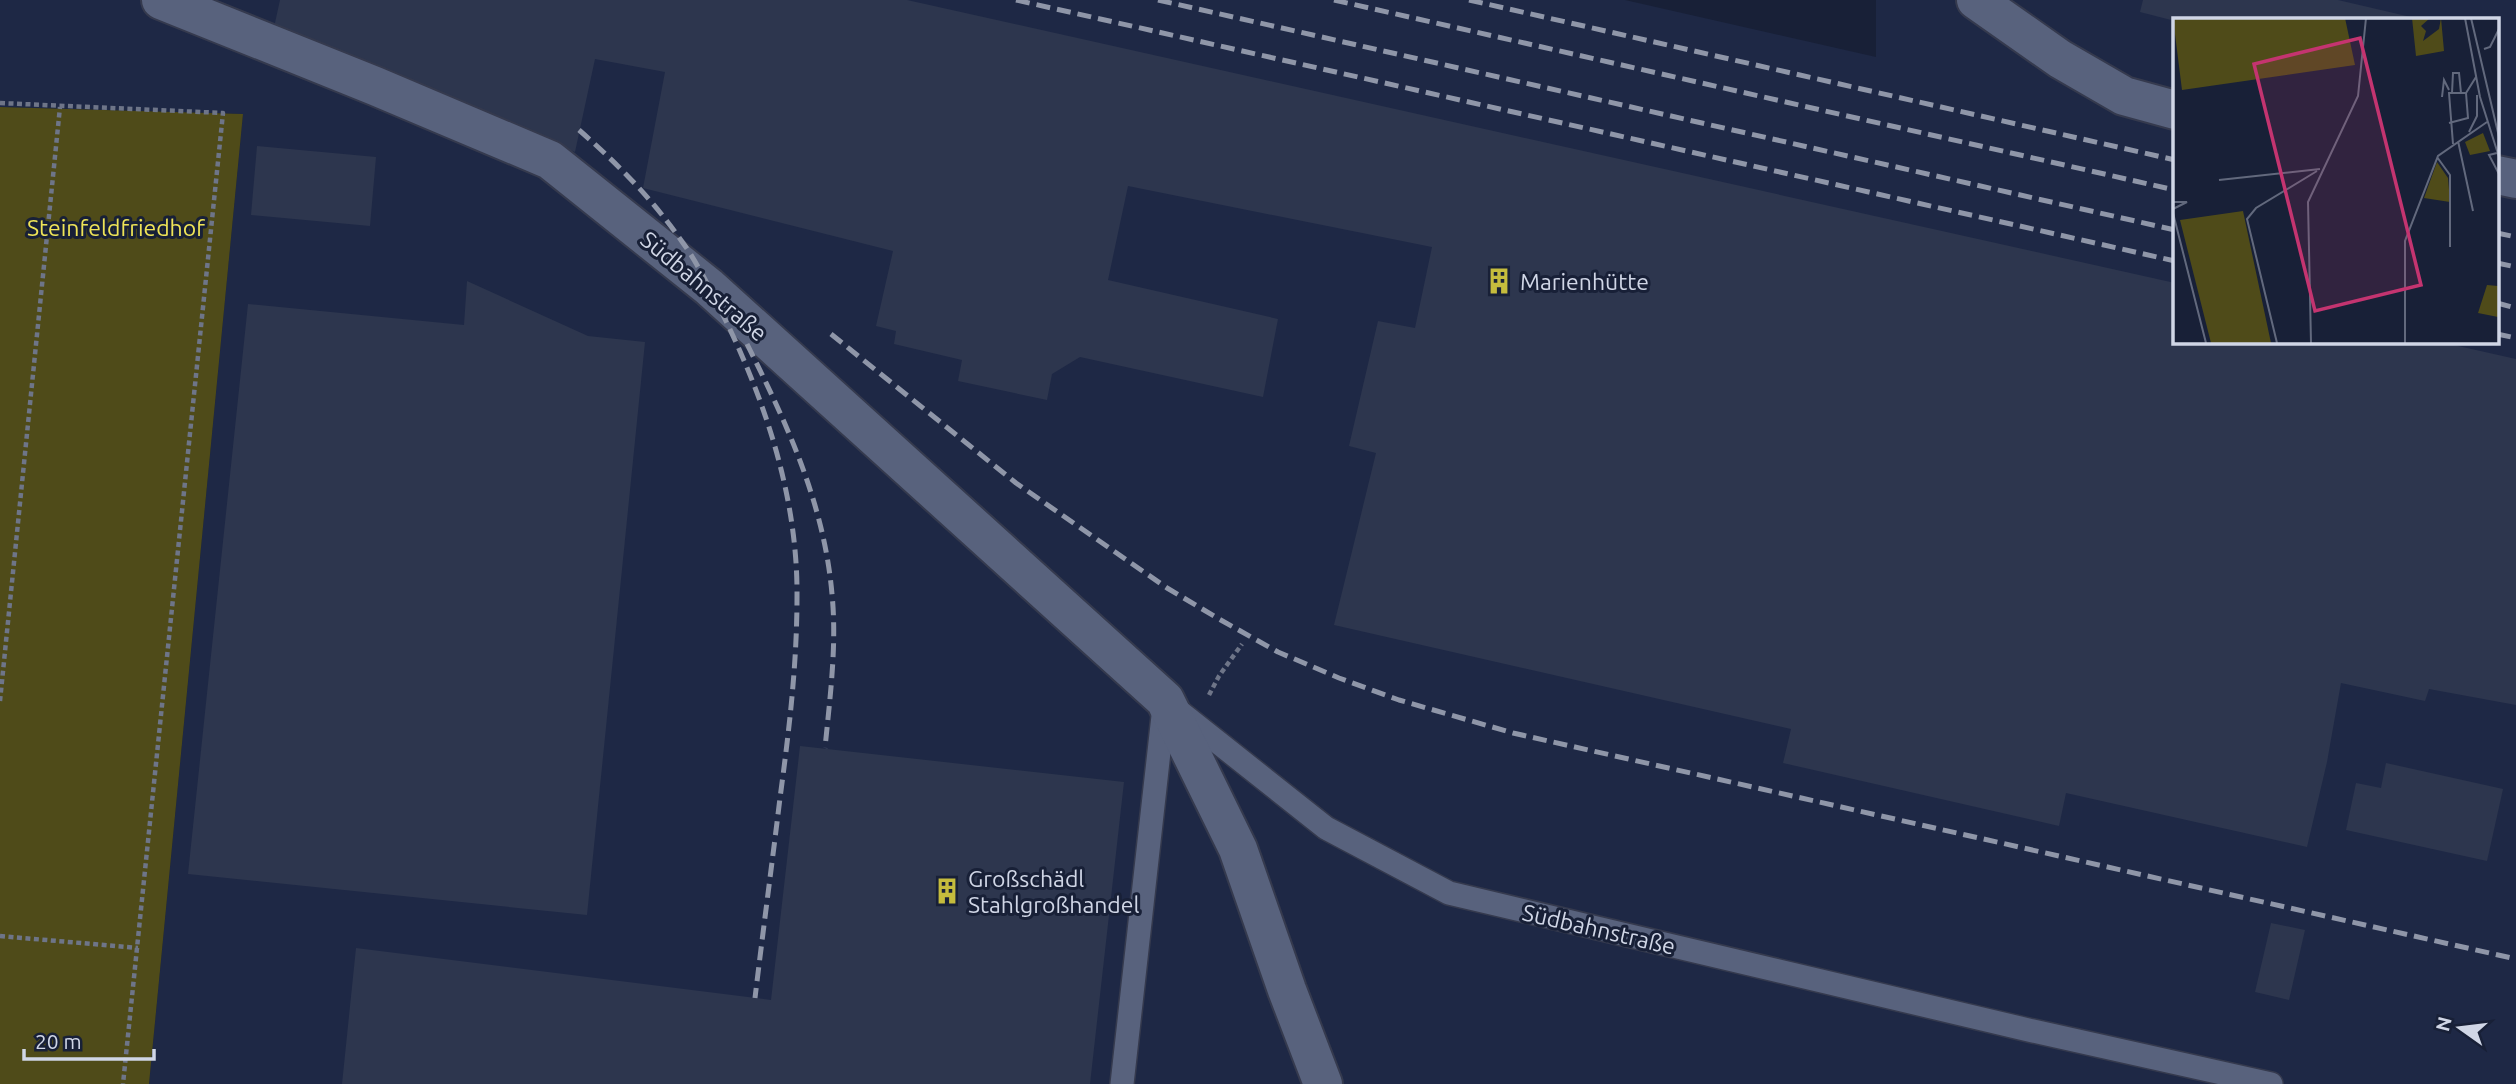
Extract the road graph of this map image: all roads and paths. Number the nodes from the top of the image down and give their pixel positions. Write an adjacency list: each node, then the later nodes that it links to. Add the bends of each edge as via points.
1 (161, 0): 9 (street, Südbahnstraße, via 550,160 722,298)
2 (1976, 0): 5 (street, via 2060,59 2124,96)
3 (0, 103): 4 (path)
4 (60, 107): 10 (path); 13 (path, via 223,113)
5 (2173, 109)
6 (2498, 175): 7 (street)
7 (2516, 179)
8 (1241, 644): 11 (path)
9 (1165, 700): 11 (lane, Südbahnstraße); 15 (lane); 16 (street, Südbahnstraße, via 1238,849)
10 (0, 701)
11 (1195, 724): 17 (lane, Südbahnstraße, via 1326,828 1449,893)
12 (0, 936): 13 (path)
13 (138, 948): 14 (path)
14 (123, 1084)
15 (1122, 1084)
16 (1323, 1084)
17 (2271, 1084)

